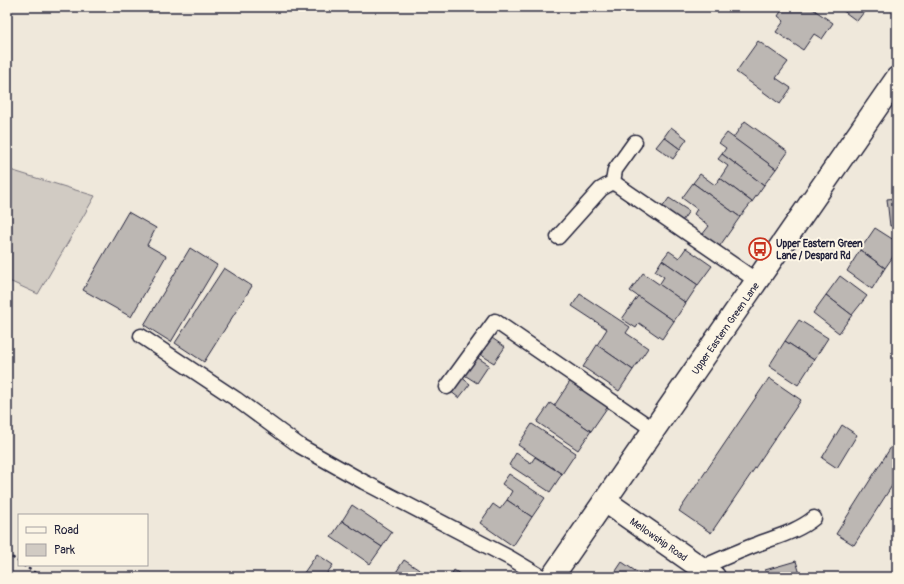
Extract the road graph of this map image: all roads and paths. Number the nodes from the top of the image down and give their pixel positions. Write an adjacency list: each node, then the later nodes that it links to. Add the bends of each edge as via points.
1 (894, 89): 5 (street, Upper Eastern Green Lane)
2 (635, 142): 3 (lane, via 615,170)
3 (613, 182): 4 (lane, via 601,189); 5 (lane)
4 (558, 237)
5 (757, 281): 8 (street, Upper Eastern Green Lane)
6 (141, 336): 16 (lane, via 236,399 300,446)
7 (447, 387): 8 (lane, via 495,321)
8 (654, 430): 9 (street, Upper Eastern Green Lane)
9 (605, 501): 14 (street, Mellowship Road); 17 (street, Upper Eastern Green Lane)
10 (814, 518): 14 (lane, via 808,524 788,533 756,544)
11 (7, 554): 12 (path)
12 (18, 561)
13 (24, 566): 15 (path)
14 (707, 572)
15 (41, 577)
16 (542, 577)
17 (552, 577)

